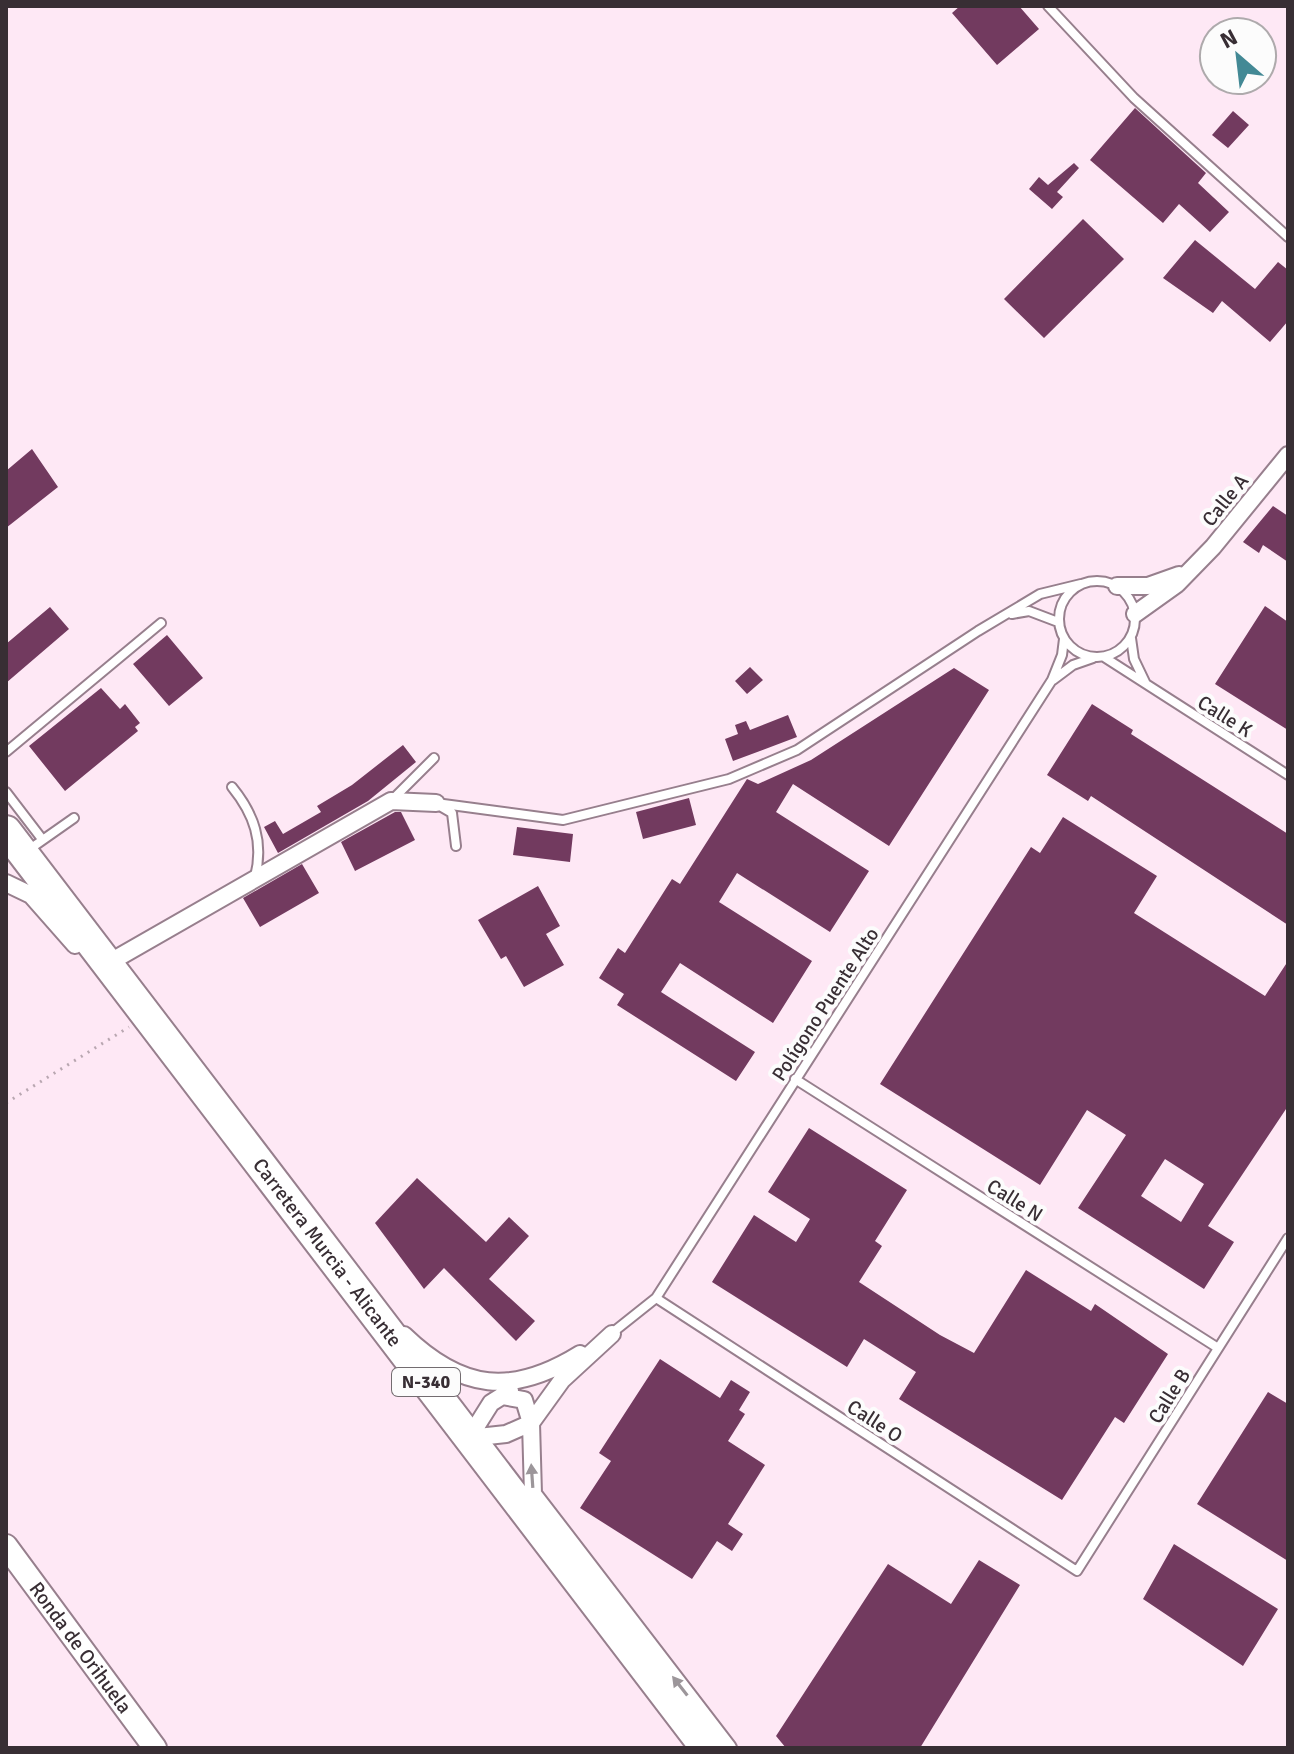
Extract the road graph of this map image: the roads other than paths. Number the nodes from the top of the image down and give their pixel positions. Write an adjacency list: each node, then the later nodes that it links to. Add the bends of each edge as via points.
1 (1048, 6): 2 (lane, via 1134,98)
2 (1288, 237)
3 (1288, 455): 4 (street, Calle A)
4 (1191, 569): 6 (street, via 1148,586); 8 (street, Calle A)
5 (1081, 584): 6 (lane, via 1093,580); 7 (lane, via 1040,594); 9 (lane, via 1064,599)
6 (1117, 586): 8 (lane)
7 (1007, 614): 9 (lane, via 1029,611); 22 (lane, via 797,750 729,779 563,820)
8 (1135, 614): 11 (lane)
9 (1058, 622): 12 (lane)
10 (161, 623): 16 (lane)
11 (1131, 638): 13 (lane, Polígono Puente Alto); 15 (lane)
12 (1064, 639): 13 (lane, via 1072,648); 14 (lane, Polígono Puente Alto)
13 (1099, 657): 14 (lane, Polígono Puente Alto, via 1073,665); 15 (lane, Calle K)
14 (1052, 680): 30 (lane, Polígono Puente Alto)
15 (1146, 682): 18 (lane, Calle K)
16 (6, 752)
17 (434, 758): 21 (lane)
18 (1288, 775)
19 (232, 787): 26 (lane, via 252,811 259,861)
20 (6, 792): 24 (lane)
21 (391, 801): 22 (street); 26 (street)
22 (436, 803): 25 (lane, via 452,813)
23 (74, 818): 24 (lane)
24 (18, 843): 28 (highway, Carretera Murcia - Alicante / N-340)
25 (456, 846)
26 (255, 877): 28 (street)
27 (6, 883): 29 (street, via 31,895 113,995)
28 (105, 965): 29 (highway, Carretera Murcia - Alicante / N-340)
29 (144, 1016): 32 (highway, Carretera Murcia - Alicante / N-340)
30 (795, 1079): 33 (lane, Polígono Puente Alto); 35 (lane, Calle N)
31 (1288, 1238): 35 (lane, Calle B)
32 (341, 1271): 36 (street, via 407,1339 448,1369 488,1383); 39 (highway, Carretera Murcia - Alicante / N-340)
33 (656, 1298): 34 (lane, Polígono Puente Alto); 41 (lane, Calle O)
34 (612, 1334): 36 (street); 38 (street, via 562,1380)
35 (1218, 1348): 41 (lane, Calle B)
36 (528, 1380): 37 (street)
37 (502, 1396): 38 (street, via 524,1400); 39 (street, via 491,1403)
38 (531, 1423): 39 (street, via 506,1434); 44 (street, one-way to 38, via 533,1494)
39 (469, 1438): 43 (highway, Carretera Murcia - Alicante / N-340)
40 (6, 1546): 42 (main road, Ronda de Orihuela)
41 (1077, 1571)
42 (155, 1748)
43 (706, 1748)
44 (728, 1748)

